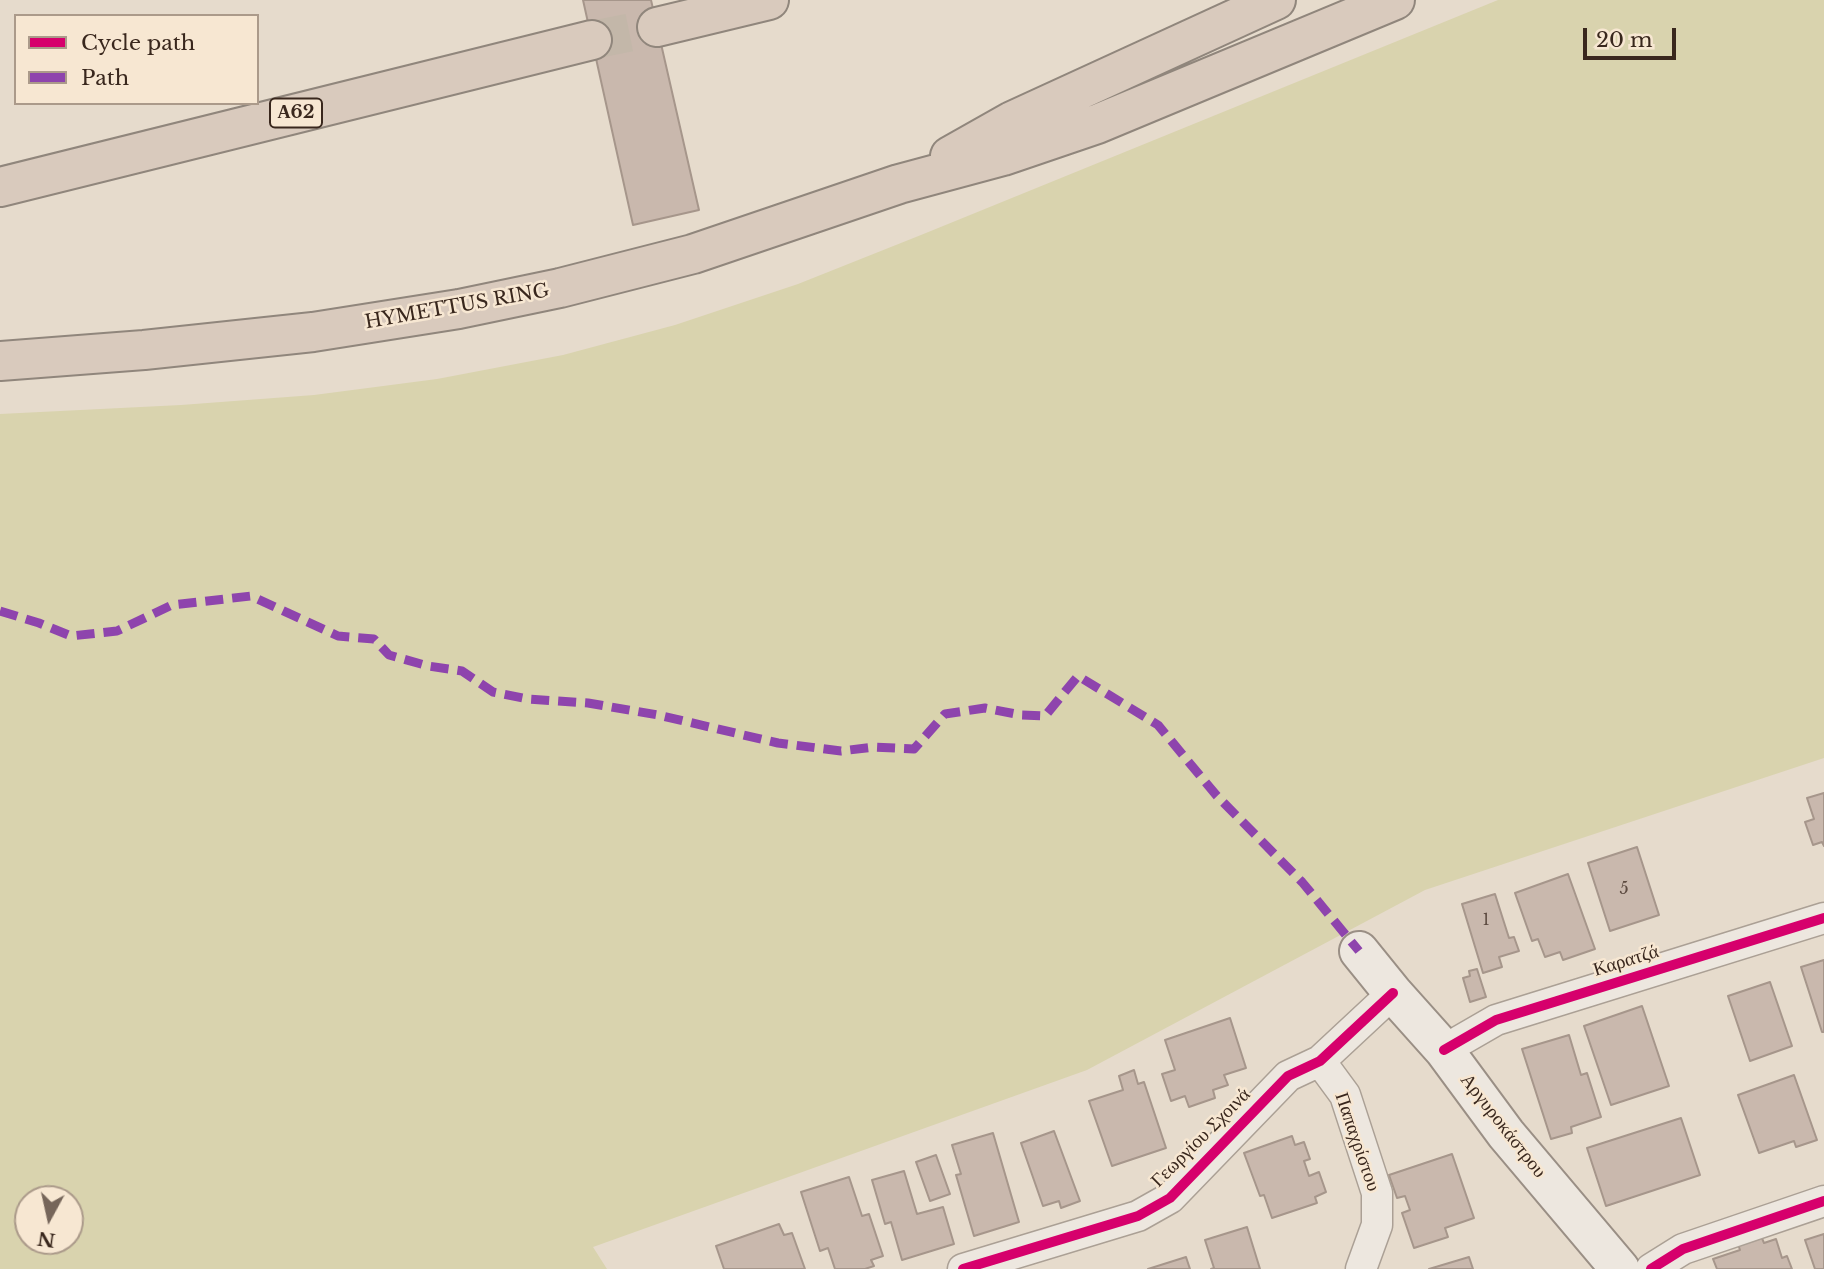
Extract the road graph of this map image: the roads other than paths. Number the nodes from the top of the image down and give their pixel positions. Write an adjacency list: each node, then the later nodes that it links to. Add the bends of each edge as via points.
1 (769, 0): 4 (highway)
2 (1276, 0): 6 (highway, via 1012,121)
3 (1395, 0): 6 (highway, via 1097,124)
4 (657, 26)
5 (592, 40): 7 (highway, Α62)
6 (899, 184): 8 (highway, HYMETTUS RING, via 693,254 459,309 313,332)
7 (0, 187)
8 (0, 361)
9 (1824, 918): 12 (street, Καρατζά, via 1496,1020)
10 (1359, 951): 11 (street, Αργυροκάστρου)
11 (1393, 993): 12 (street, Αργυροκάστρου); 13 (street, Γεωργίου Σχοινά)
12 (1444, 1050): 17 (street, Αργυροκάστρου, via 1506,1134)
13 (1320, 1061): 15 (street, Γεωργίου Σχοινά, via 1288,1076 1170,1198 1138,1216); 16 (street, Παπαχρίστου, via 1345,1095 1377,1193 1377,1224)
14 (1824, 1201): 18 (street, via 1683,1249)
15 (963, 1269)
16 (1361, 1269)
17 (1620, 1269)
18 (1651, 1269)

